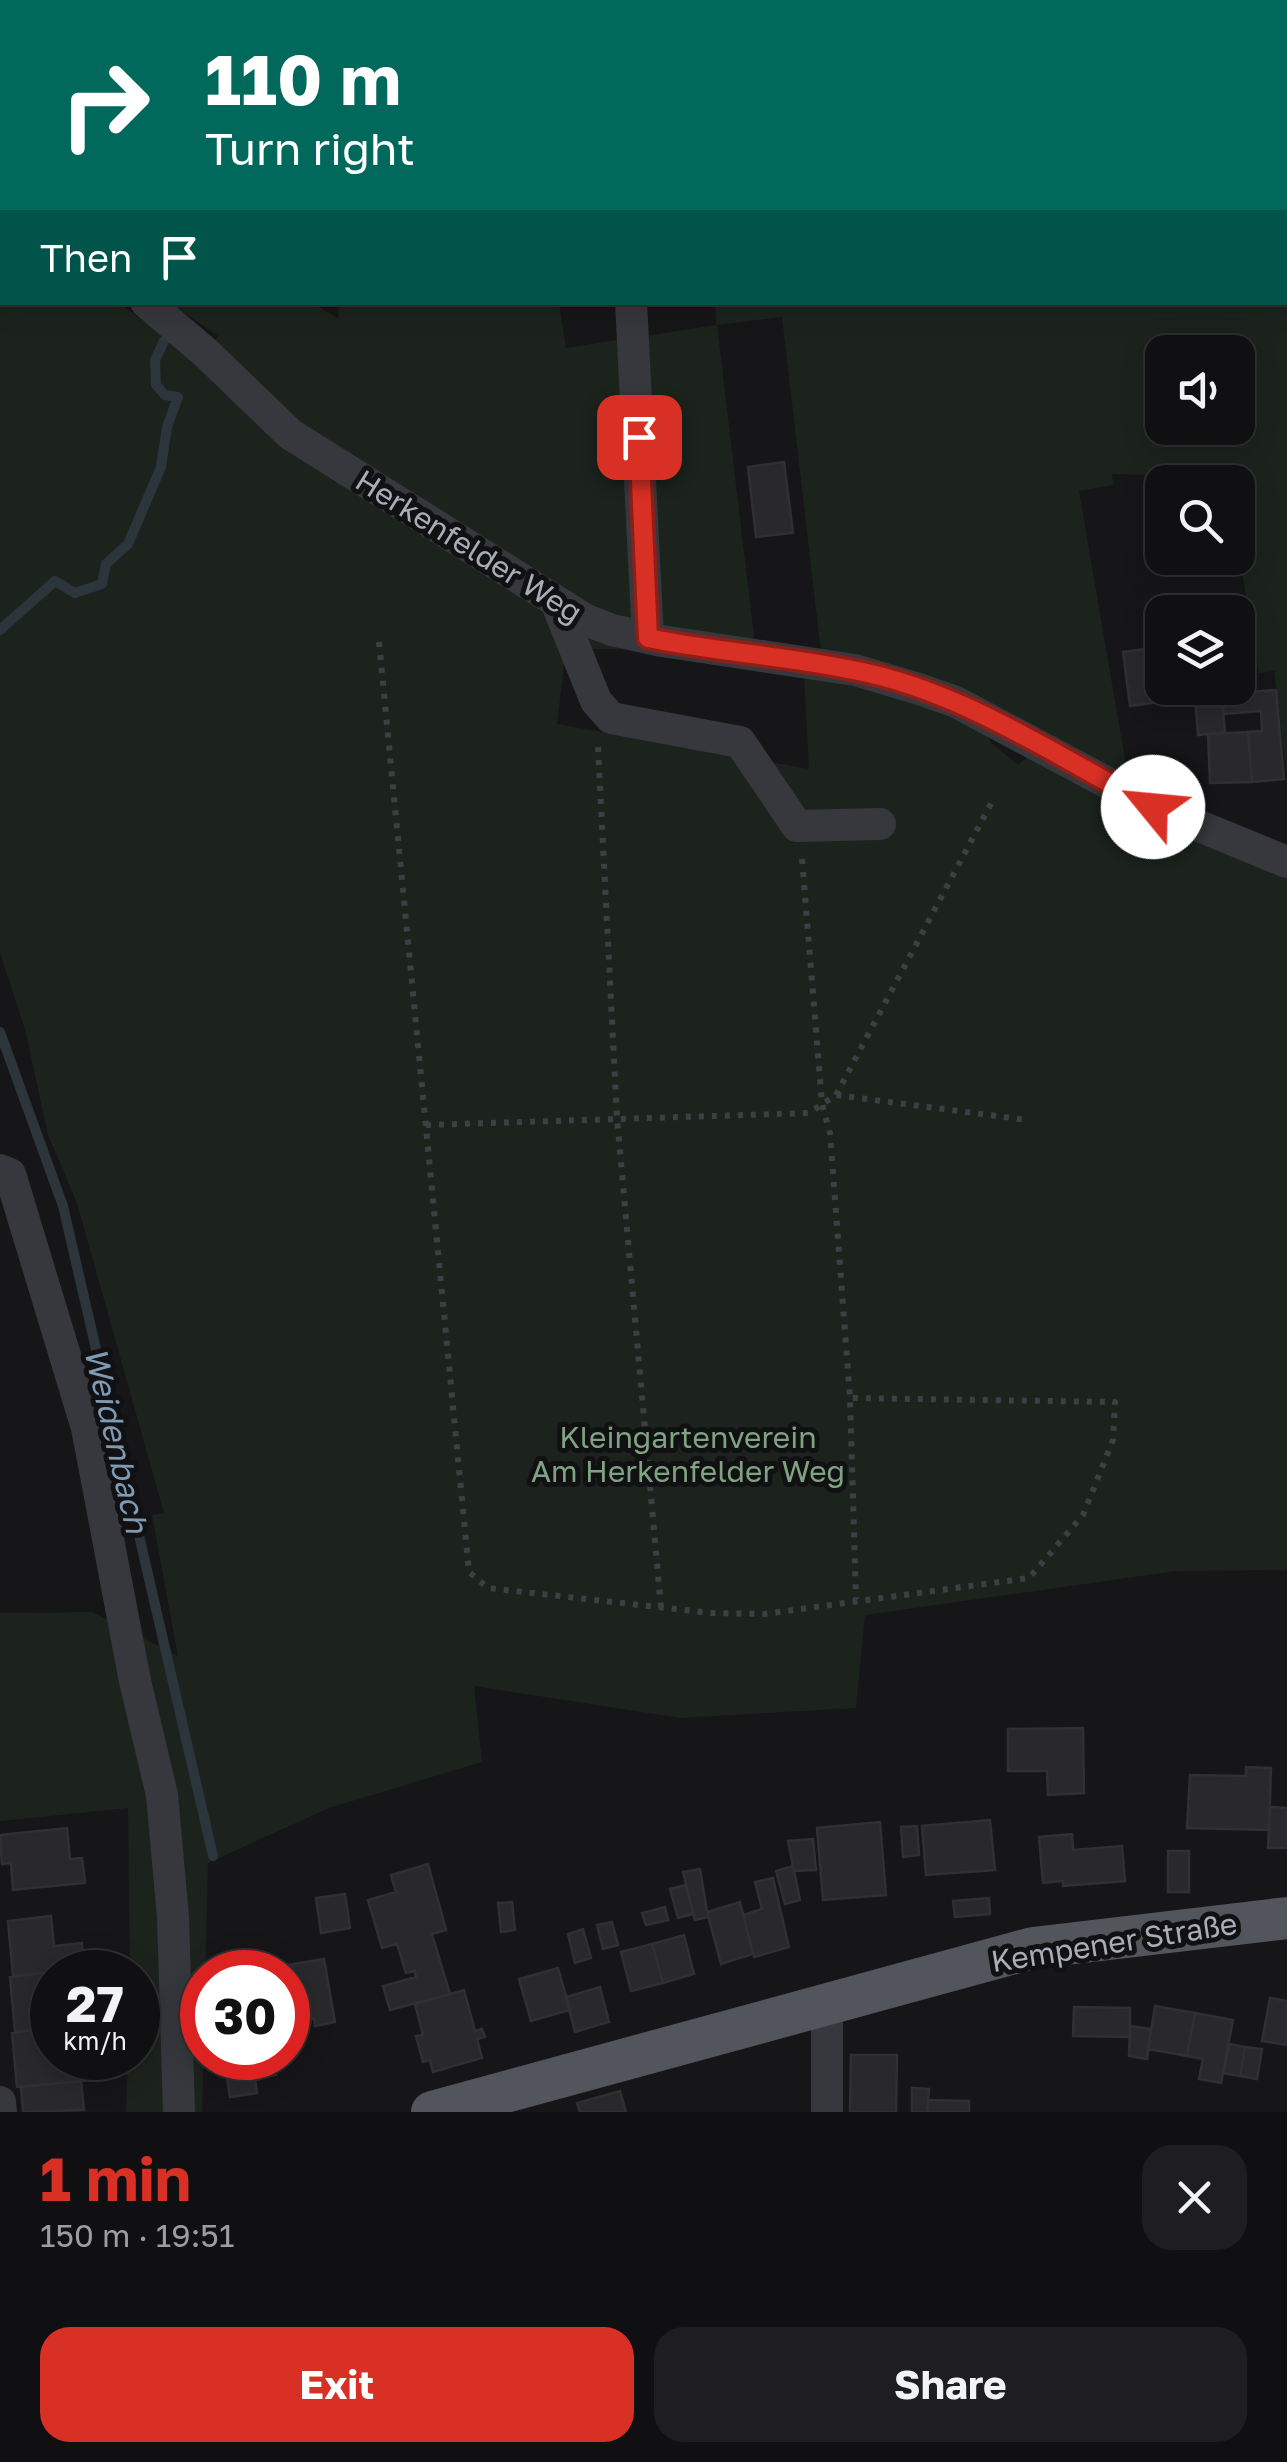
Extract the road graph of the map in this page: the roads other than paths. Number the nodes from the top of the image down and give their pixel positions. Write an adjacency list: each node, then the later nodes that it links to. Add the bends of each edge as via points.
1 (150, 305): 3 (street, Herkenfelder Weg, via 290,434)
2 (631, 305): 4 (street)
3 (557, 604): 4 (street, Herkenfelder Weg, via 612,630); 5 (street, via 596,701 611,718 740,742 797,826)
4 (648, 638): 6 (street, Herkenfelder Weg, via 855,670 956,702 1153,807)
5 (880, 824)
6 (1287, 862)
7 (0, 1170): 12 (street, via 10,1174 87,1428 162,1795)
8 (1287, 1918): 9 (main road, Kempener Straße, via 1033,1948)
9 (827, 2004): 13 (main road, Kempener Straße); 14 (street)
10 (0, 2102): 11 (street)
11 (1, 2112)
12 (178, 2112)
13 (432, 2112)
14 (827, 2112)

